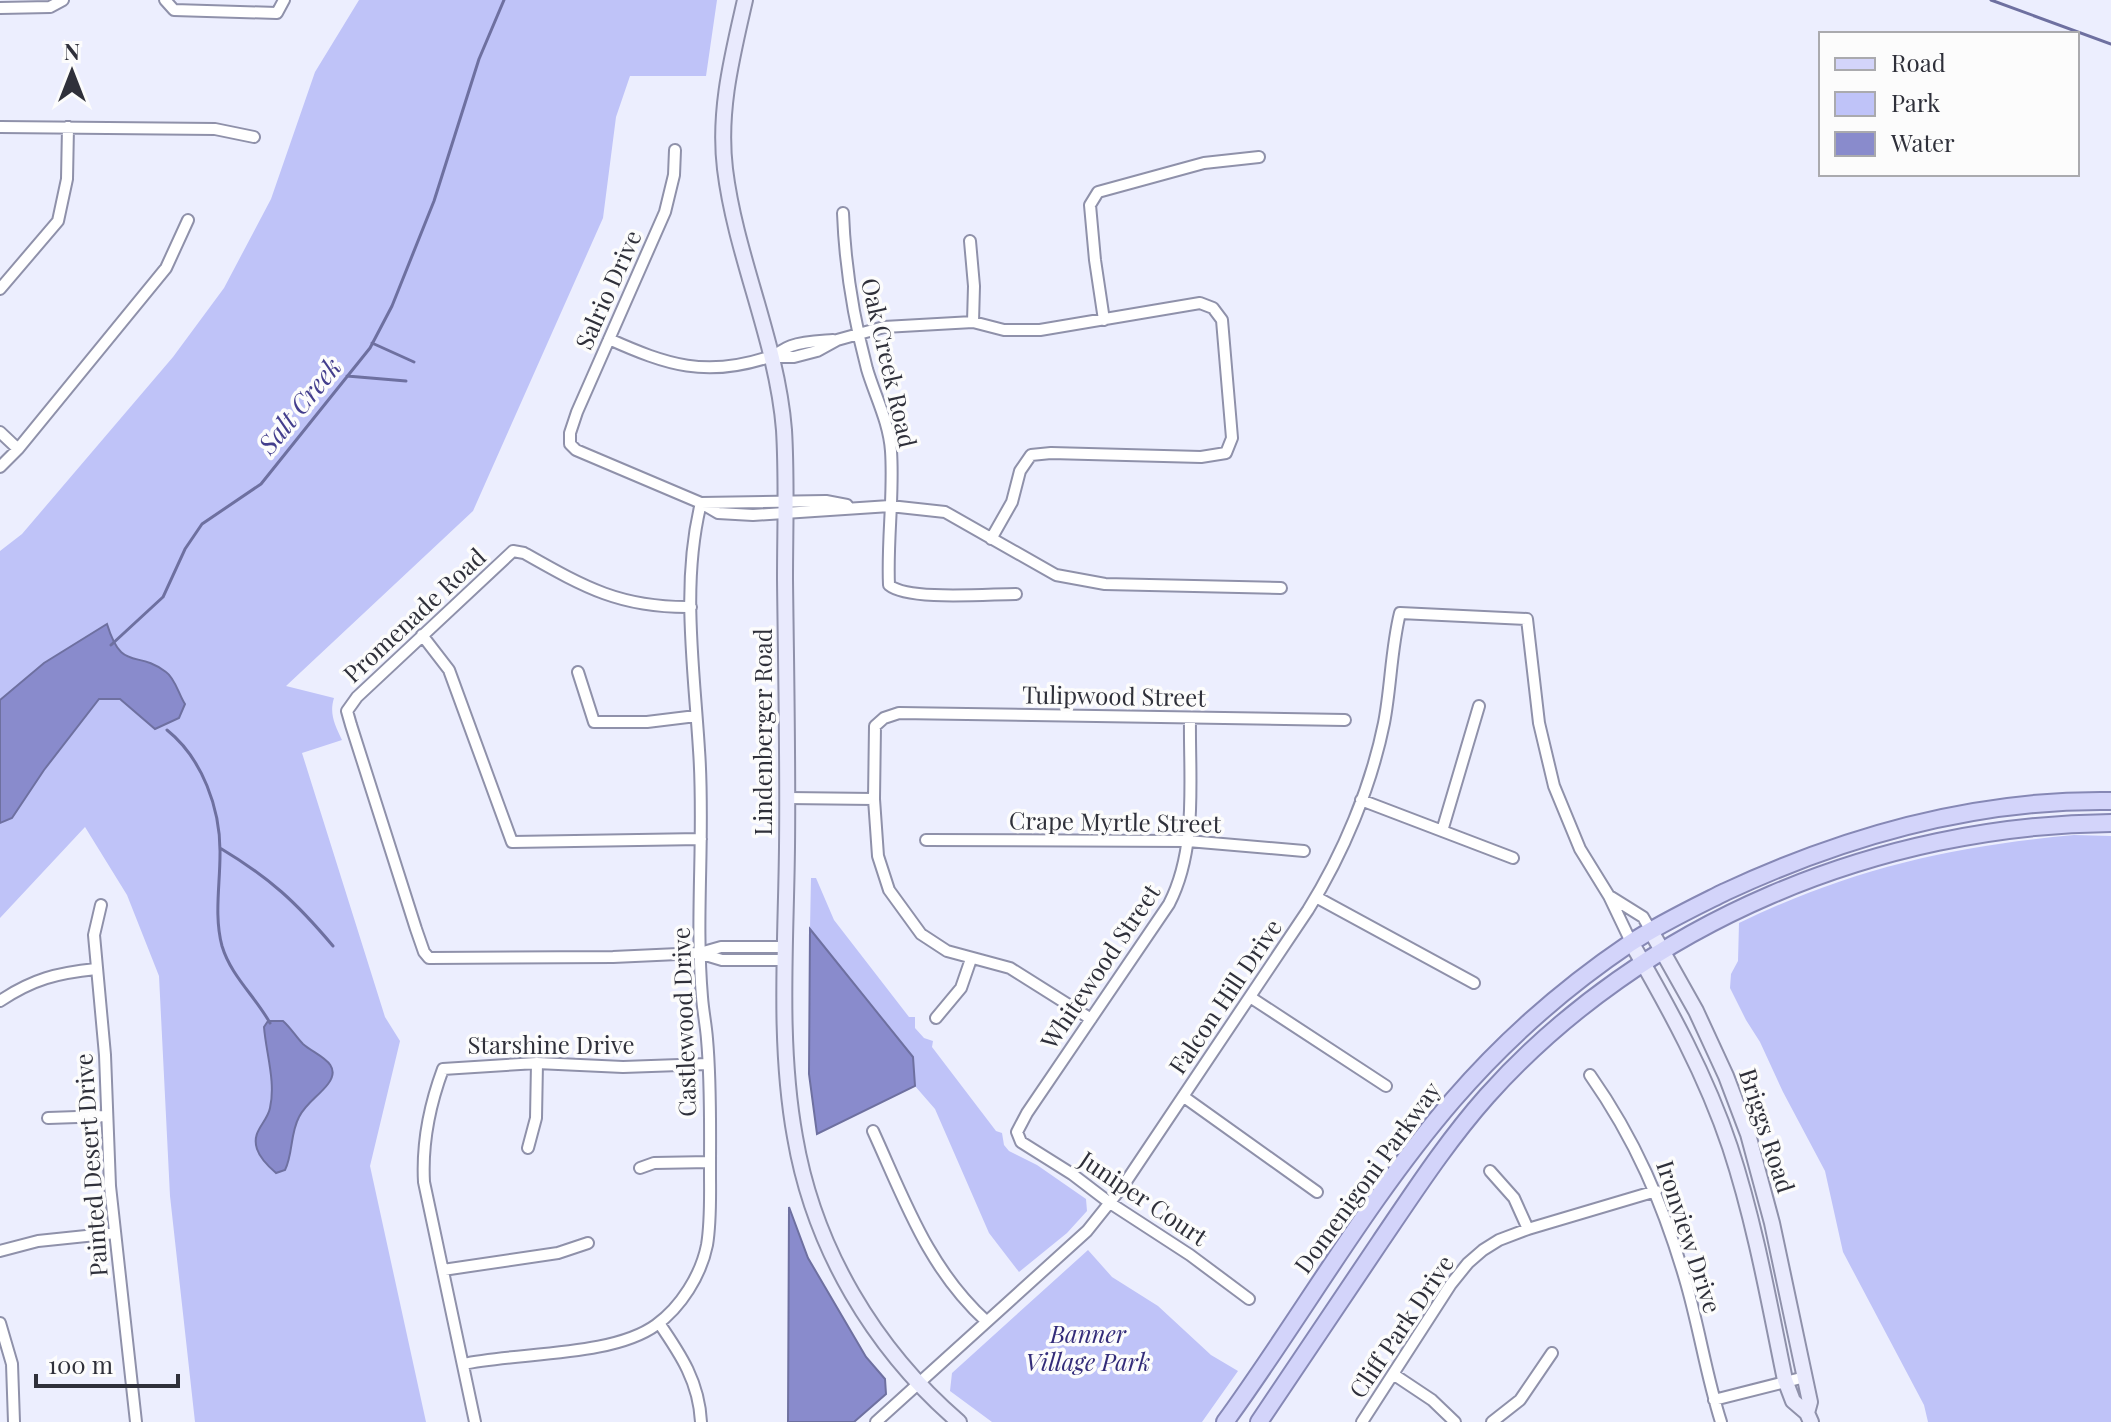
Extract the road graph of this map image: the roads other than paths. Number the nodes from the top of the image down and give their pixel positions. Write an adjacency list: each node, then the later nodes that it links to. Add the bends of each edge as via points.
1 (63, 0): 5 (street, via 50,7)
2 (165, 0): 3 (street, via 174,10 246,14 277,13)
3 (284, 0)
4 (745, 0): 19 (street, Lindenberger Road, via 724,104 725,166)
5 (0, 8)
6 (0, 127): 7 (street)
7 (68, 127): 8 (street, via 215,129); 14 (street, via 67,179 58,221)
8 (254, 137)
9 (675, 150): 18 (street, Salrio Drive, via 665,212)
10 (1259, 157): 15 (street, via 1204,163 1098,192 1090,205)
11 (843, 213): 17 (street, Oak Creek Road, via 846,271)
12 (188, 220): 21 (street, via 166,268)
13 (970, 241): 16 (street)
14 (1, 286)
15 (1104, 320): 16 (street, via 1040,330 1004,330); 26 (street, via 1200,303 1213,308 1222,320 1232,438 1226,453 1031,455)
16 (973, 322): 17 (street, via 884,327)
17 (858, 334): 19 (street, via 817,351); 24 (street, Oak Creek Road, via 886,421)
18 (609, 339): 19 (street, via 682,367 717,368); 23 (street, Salrio Drive, via 577,412 570,444)
19 (771, 357): 25 (street, Lindenberger Road, via 783,425)
20 (0, 432): 21 (street)
21 (18, 449): 22 (street)
22 (0, 467)
23 (701, 503): 25 (street); 29 (street, Castlewood Drive, via 691,550)
24 (890, 506): 25 (street, via 826,501); 26 (street, via 945,512); 28 (street, Oak Creek Road, via 889,585 897,591)
25 (785, 509): 37 (street, Lindenberger Road)
26 (991, 539): 27 (street, via 1056,575 1105,584)
27 (1281, 588)
28 (1016, 594)
29 (691, 607): 31 (street, Promenade Road, via 647,606 604,594 513,551); 34 (street, Castlewood Drive)
30 (1527, 619): 39 (street, Falcon Hill Drive, via 1400,613 1384,723); 48 (street, Briggs Road, via 1539,723 1554,786 1580,849)
31 (422, 635): 43 (street, via 449,670 512,842); 54 (street, Promenade Road, via 347,711 429,958)
32 (578, 672): 34 (street, via 594,722)
33 (1479, 706): 42 (street)
34 (696, 716): 43 (street, Castlewood Drive)
35 (1190, 718): 36 (street, Tulipwood Street); 38 (street, Tulipwood Street, via 899,713 875,726); 45 (street, Whitewood Street)
36 (1345, 720)
37 (788, 798): 38 (street); 55 (street, Lindenberger Road)
38 (874, 799): 56 (street, via 878,856 889,890 921,934)
39 (1361, 800): 42 (street); 49 (street, Falcon Hill Drive)
40 (2111, 801): 51 (main road, Domenigoni Parkway, via 1972,811 1848,842 1783,866)
41 (2111, 823): 53 (main road, Domenigoni Parkway, via 1992,831 1880,856 1774,894)
42 (1442, 831): 47 (street)
43 (701, 839): 54 (street, Castlewood Drive)
44 (926, 840): 45 (street, Crape Myrtle Street)
45 (1188, 841): 46 (street, Crape Myrtle Street); 63 (street, Whitewood Street, via 1185,868 1169,904)
46 (1304, 851)
47 (1513, 858)
48 (1609, 896): 51 (street, Briggs Road, via 1643,917); 52 (street, Briggs Road)
49 (1316, 897): 59 (street); 60 (street, Falcon Hill Drive)
50 (101, 905): 58 (street, Painted Desert Drive, via 94,935)
51 (1651, 931): 52 (main road, Domenigoni Parkway); 53 (street, Briggs Road)
52 (1631, 942): 57 (street, Briggs Road); 103 (main road, Domenigoni Parkway, via 1537,1015 1453,1100 1393,1177)
53 (1662, 952): 57 (main road, Domenigoni Parkway); 92 (street, Briggs Road, via 1696,1011 1748,1134)
54 (700, 953): 55 (street, via 721,947); 65 (street, Castlewood Drive)
55 (786, 954): 94 (street, Lindenberger Road, via 789,1091 811,1204 852,1294)
56 (971, 959): 62 (street, via 961,988); 63 (street, via 1010,968)
57 (1643, 963): 93 (street, Briggs Road, via 1690,1051 1730,1146 1750,1213); 104 (main road, Domenigoni Parkway, via 1594,998 1487,1096 1431,1166)
58 (96, 969): 61 (street, via 38,979); 69 (street, Painted Desert Drive)
59 (1474, 983)
60 (1250, 997): 67 (street); 68 (street, Falcon Hill Drive)
61 (0, 1001)
62 (936, 1018)
63 (1091, 1019): 72 (street, Whitewood Street)
64 (537, 1063): 65 (street, Starshine Drive); 73 (street, via 536,1118); 84 (street, Starshine Drive, via 443,1069 423,1167)
65 (708, 1064): 74 (street, Castlewood Drive)
66 (1590, 1075): 77 (street, Ironview Drive, via 1636,1147)
67 (1386, 1086)
68 (1184, 1097): 78 (street); 79 (street, Falcon Hill Drive)
69 (107, 1116): 70 (street); 81 (street, Painted Desert Drive)
70 (48, 1118)
71 (873, 1131): 86 (street, via 929,1253 964,1301)
72 (1017, 1132): 79 (street, Juniper Court, via 1021,1142)
73 (528, 1148)
74 (710, 1162): 75 (street); 88 (street, Castlewood Drive, via 704,1257 688,1292)
75 (640, 1168)
76 (1490, 1171): 80 (street, via 1514,1198)
77 (1656, 1191): 80 (street, Cliff Park Drive); 95 (street, Ironview Drive, via 1685,1280)
78 (1317, 1192)
79 (1110, 1203): 85 (street, Juniper Court); 86 (street, Falcon Hill Drive, via 1087,1231)
80 (1528, 1229): 91 (street, Cliff Park Drive, via 1499,1240 1468,1263)
81 (115, 1233): 83 (street, via 38,1241); 98 (street, Painted Desert Drive)
82 (588, 1243): 84 (street, via 558,1253)
83 (0, 1251)
84 (443, 1270): 90 (street)
85 (1249, 1299)
86 (986, 1321): 94 (street, Falcon Hill Drive)
87 (0, 1323): 97 (street, via 12,1364)
88 (659, 1323): 90 (street, Castlewood Drive, via 624,1341 597,1347); 100 (street, via 693,1377)
89 (1552, 1353): 107 (street, via 1520,1400)
90 (463, 1364): 99 (street)
91 (1393, 1374): 105 (street, Cliff Park Drive); 106 (street)
92 (1805, 1377): 93 (street); 96 (street, Briggs Road)
93 (1785, 1380): 95 (street); 96 (street, Briggs Road, via 1793,1401)
94 (917, 1383): 101 (street, Falcon Hill Drive); 102 (street, Lindenberger Road)
95 (1714, 1400): 108 (street, Ironview Drive)
96 (1809, 1418)
97 (14, 1422)
98 (136, 1422)
99 (475, 1422)
100 (701, 1422)
101 (876, 1422)
102 (959, 1422)
103 (1225, 1422)
104 (1259, 1422)
105 (1362, 1422)
106 (1455, 1422)
107 (1492, 1422)
108 (1721, 1422)

